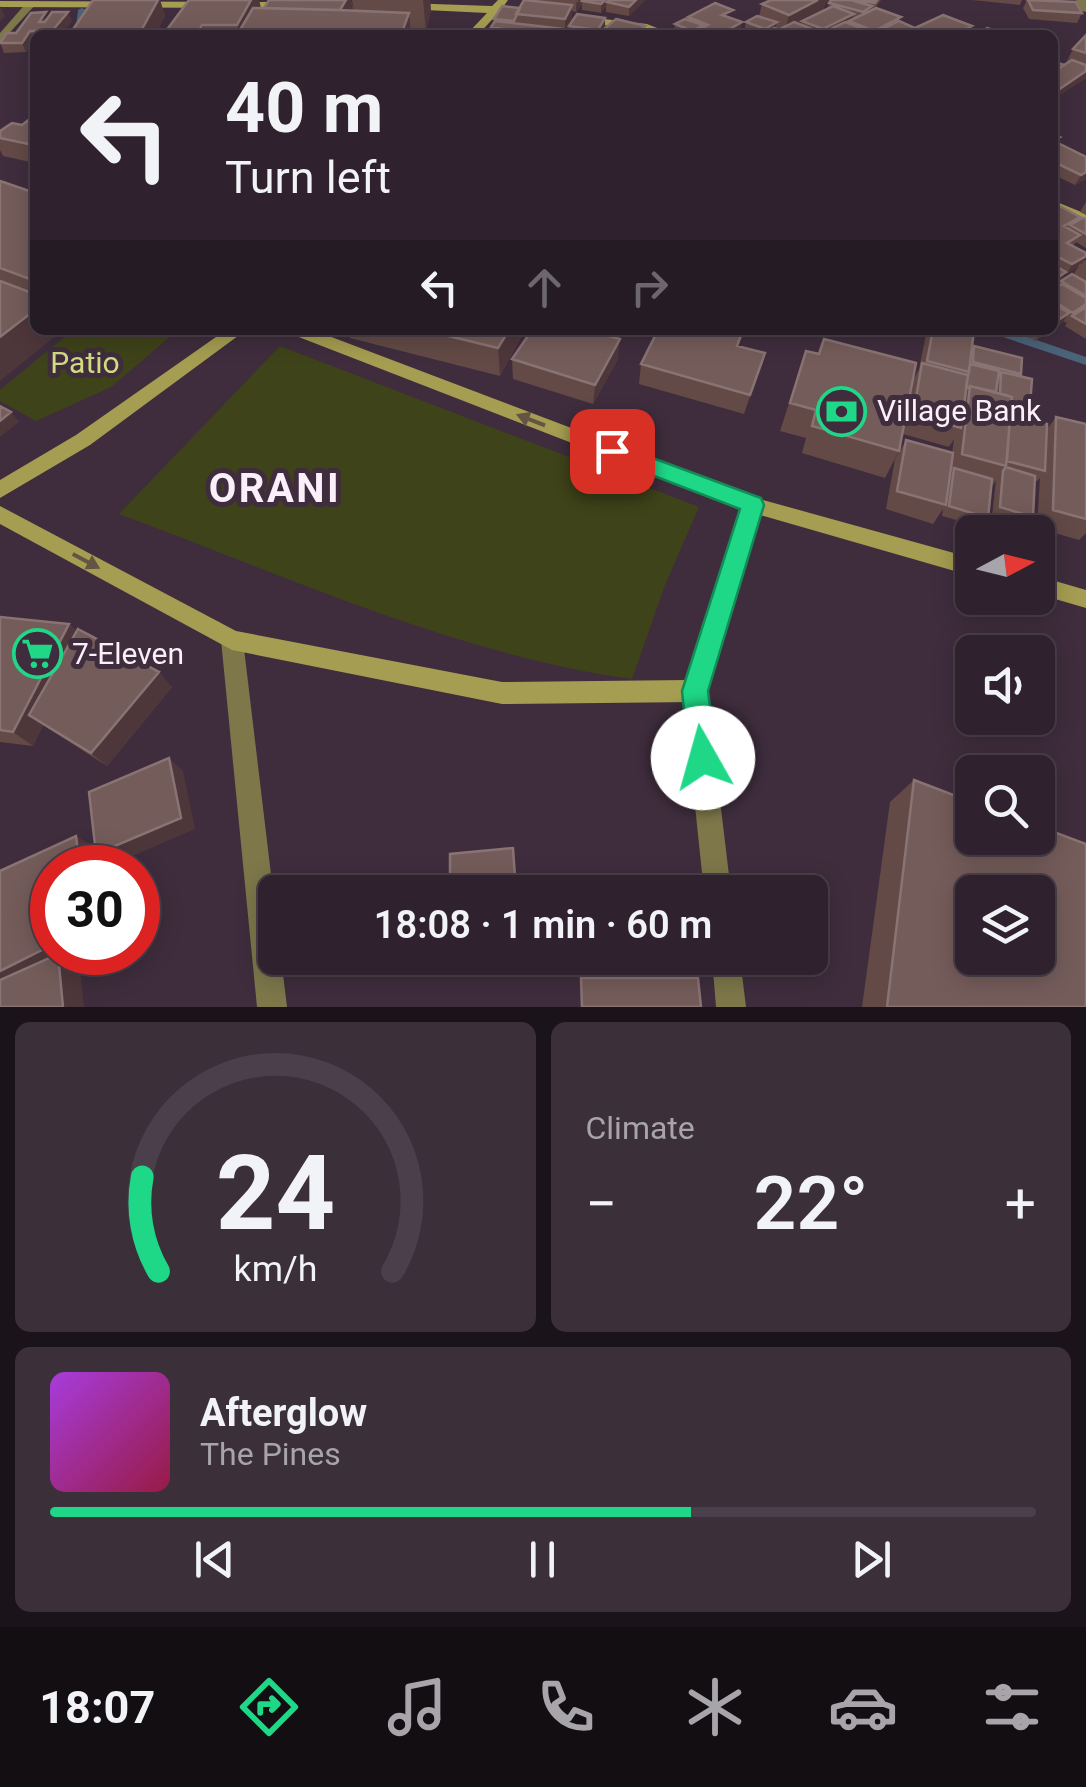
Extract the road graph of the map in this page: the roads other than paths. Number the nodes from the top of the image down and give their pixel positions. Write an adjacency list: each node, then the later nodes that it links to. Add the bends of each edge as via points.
1 (1081, 0): 8 (street)
2 (123, 1): 3 (street); 6 (street)
3 (32, 3): 4 (street); 13 (street)
4 (0, 4)
5 (500, 4): 7 (street); 9 (street); 11 (street)
6 (302, 5)
7 (382, 6)
8 (1086, 8)
9 (533, 12)
10 (570, 18): 12 (street)
11 (477, 30)
12 (654, 30)
13 (0, 40)
14 (1058, 207): 15 (street)
15 (1086, 220)
16 (231, 335): 18 (street)
17 (310, 335): 19 (street, one-way to 17)
18 (0, 490)
19 (753, 505): 21 (street); 25 (street)
20 (0, 514): 24 (street, one-way to 24)
21 (955, 562)
22 (1055, 590): 23 (street)
23 (1086, 599)
24 (232, 640): 25 (street, via 502,693); 28 (street)
25 (695, 691): 26 (street)
26 (716, 875)
27 (728, 975): 29 (street)
28 (272, 1007)
29 (731, 1007)

